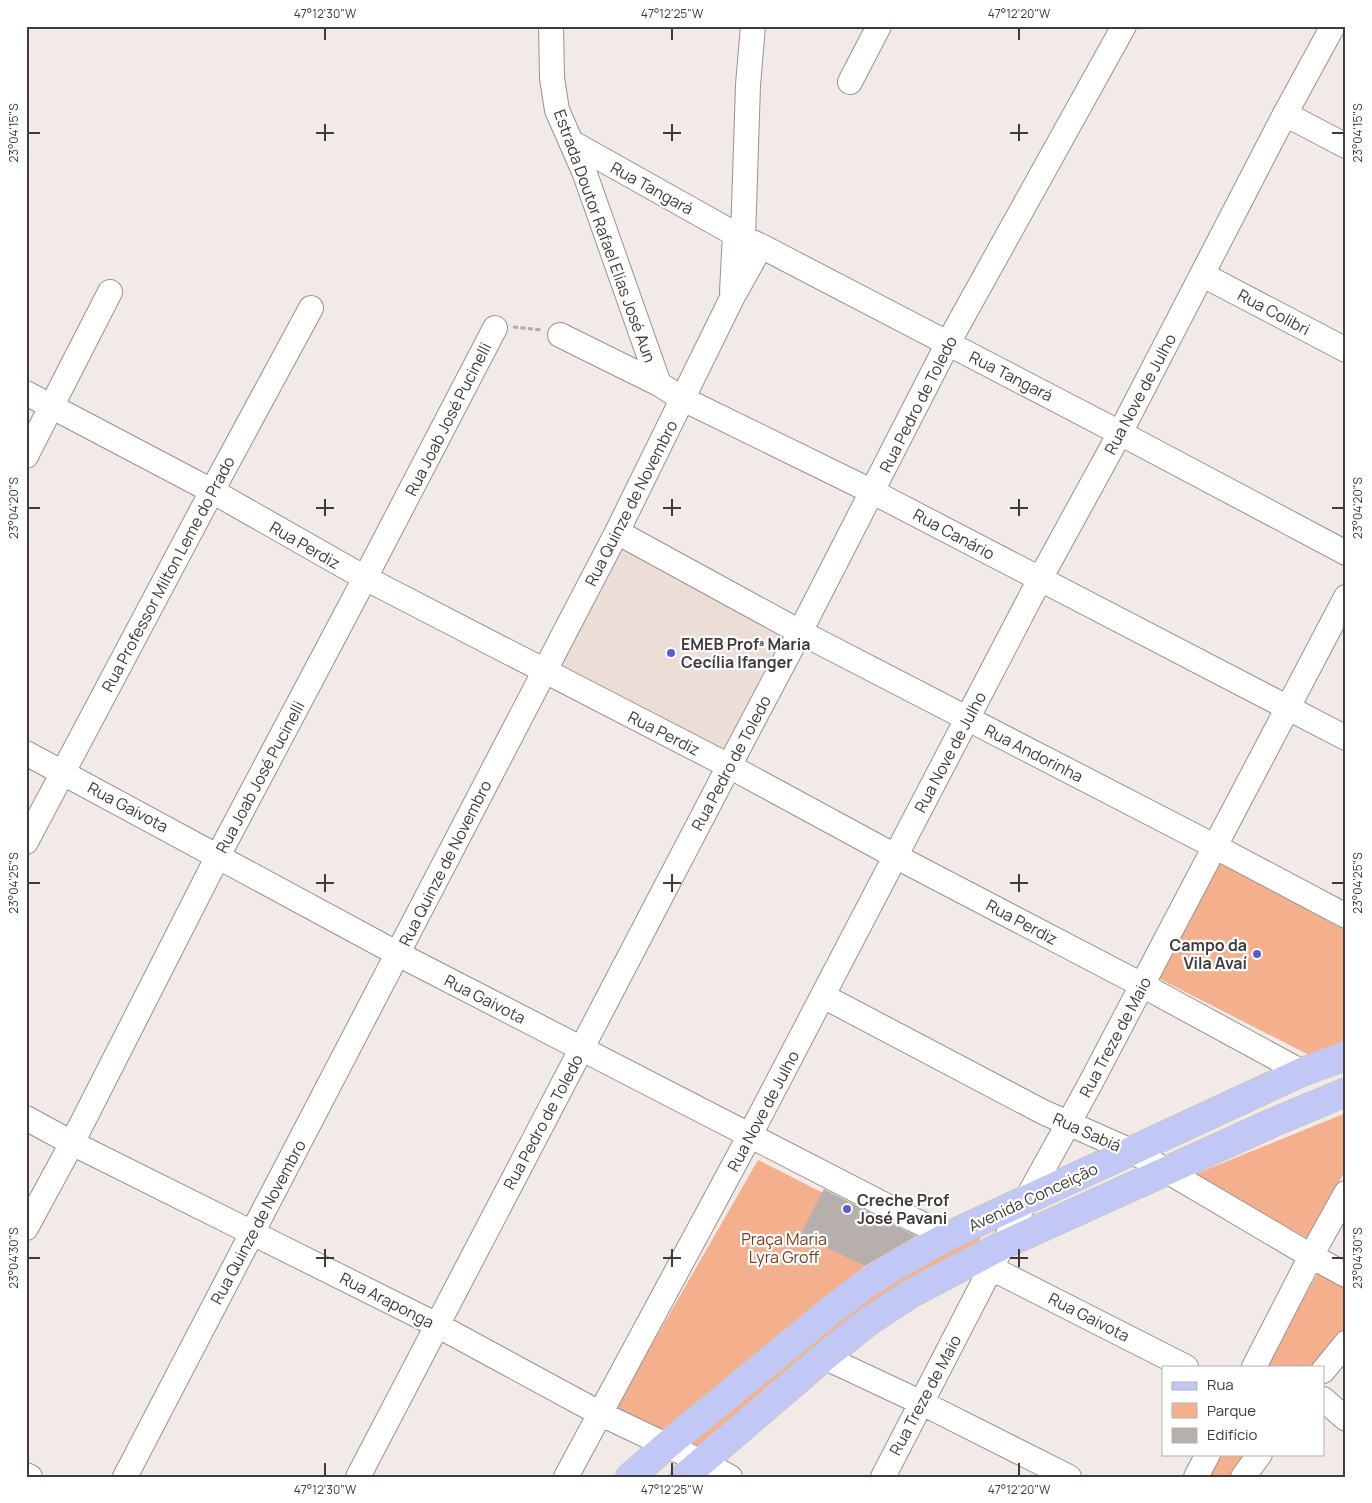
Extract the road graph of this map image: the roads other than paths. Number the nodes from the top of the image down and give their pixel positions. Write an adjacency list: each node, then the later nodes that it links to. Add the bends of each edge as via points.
1 (551, 26): 8 (street, Estrada Doutor Rafael Elias José Aun, via 555,96 561,121)
2 (753, 26): 10 (street, via 748,85)
3 (879, 26): 6 (street)
4 (1124, 26): 16 (street, Rua Pedro de Toledo)
5 (1333, 26): 7 (street, Rua Nove de Julho)
6 (850, 82)
7 (1285, 114): 9 (street); 11 (street, Rua Nove de Julho)
8 (571, 142): 10 (street, Rua Tangará); 18 (street, Estrada Doutor Rafael Elias José Aun)
9 (1346, 146)
10 (746, 239): 16 (street, Rua Tangará); 20 (street, Rua Quinze de Novembro, via 732,298)
11 (1203, 274): 17 (street, Rua Colibri); 22 (street, Rua Nove de Julho)
12 (110, 292): 21 (street)
13 (311, 308): 24 (street, Rua Professor Milton Leme do Prado)
14 (495, 328): 28 (street, Rua Joab José Pucinelli)
15 (560, 334): 18 (street, Rua Canário)
16 (948, 343): 22 (street, Rua Tangará); 25 (street, Rua Pedro de Toledo)
17 (1346, 350)
18 (659, 384): 20 (street, Rua Canário)
19 (26, 393): 21 (street, Rua Perdiz)
20 (683, 399): 25 (street, Rua Canário); 26 (street, Rua Quinze de Novembro)
21 (52, 407): 23 (street); 24 (street, Rua Perdiz)
22 (1120, 433): 27 (street, Rua Tangará); 29 (street, Rua Nove de Julho)
23 (26, 456)
24 (212, 491): 28 (street, Rua Perdiz); 38 (street, Rua Professor Milton Leme do Prado)
25 (873, 492): 29 (street, Rua Canário); 31 (street, Rua Pedro de Toledo)
26 (617, 532): 31 (street, Rua Andorinha); 32 (street, Rua Quinze de Novembro)
27 (1346, 553)
28 (365, 578): 32 (street, Rua Perdiz); 41 (street, Rua Joab José Pucinelli)
29 (1040, 580): 33 (street, Rua Canário); 34 (street, Rua Nove de Julho)
30 (1346, 597): 33 (street, Rua Treze de Maio)
31 (800, 632): 34 (street, Rua Andorinha); 37 (street, Rua Pedro de Toledo)
32 (544, 671): 37 (street, Rua Perdiz); 44 (street, Rua Quinze de Novembro)
33 (1288, 708): 35 (street, Rua Canário); 40 (street, Rua Treze de Maio)
34 (968, 719): 40 (street, Rua Andorinha); 42 (street, Rua Nove de Julho)
35 (1346, 738)
36 (26, 753): 38 (street, Rua Gaivota)
37 (728, 766): 42 (street, Rua Perdiz); 47 (street, Rua Pedro de Toledo)
38 (63, 772): 39 (street, Rua Professor Milton Leme do Prado); 41 (street, Rua Gaivota)
39 (26, 842)
40 (1214, 846): 43 (street, Rua Andorinha); 45 (street, Rua Treze de Maio)
41 (218, 856): 44 (street, Rua Gaivota); 54 (street, Rua Joab José Pucinelli)
42 (895, 856): 45 (street, Rua Perdiz); 46 (street, Rua Nove de Julho)
43 (1346, 916)
44 (398, 954): 47 (street, Rua Gaivota); 60 (street, Rua Quinze de Novembro)
45 (1142, 985): 49 (street, Rua Perdiz); 52 (street, Rua Treze de Maio)
46 (823, 996): 52 (street, Rua Sabiá); 53 (street, Rua Nove de Julho)
47 (582, 1048): 53 (street, Rua Gaivota); 65 (street, Rua Pedro de Toledo)
48 (1346, 1056): 49 (main road, Avenida Conceição)
49 (1302, 1072): 55 (main road, Avenida Conceição)
50 (1346, 1092): 56 (main road, Avenida Conceição)
51 (26, 1118): 54 (street, Rua Araponga)
52 (1068, 1124): 55 (street, Rua Sabiá); 58 (street, Rua Treze de Maio)
53 (750, 1135): 61 (street, Rua Gaivota); 73 (street, Rua Nove de Julho)
54 (72, 1143): 59 (street, Rua Joab José Pucinelli); 60 (street, Rua Araponga)
55 (1131, 1151): 56 (street, Rua Sabiá); 58 (main road, Avenida Conceição)
56 (1168, 1171): 62 (street, Rua Sabiá); 63 (main road, Avenida Conceição)
57 (1346, 1193): 62 (street)
58 (1026, 1200): 61 (main road, Avenida Conceição); 63 (street, Rua Treze de Maio)
59 (26, 1228)
60 (252, 1232): 65 (street, Rua Araponga); 81 (street, Rua Quinze de Novembro)
61 (948, 1236): 75 (main road, Avenida Conceição, via 868,1283)
62 (1311, 1256): 64 (street, Rua Sabiá); 69 (street)
63 (997, 1257): 67 (main road, Avenida Conceição, via 910,1294); 68 (street, Rua Gaivota); 72 (street, Rua Treze de Maio)
64 (1346, 1275)
65 (437, 1325): 73 (street, Rua Araponga); 82 (street, Rua Pedro de Toledo)
66 (1346, 1343): 70 (street)
67 (824, 1356): 72 (street); 78 (main road, Avenida Conceição)
68 (1184, 1366)
69 (1255, 1366)
70 (1324, 1370)
71 (1324, 1401): 74 (street)
72 (922, 1403): 86 (street, Rua Treze de Maio); 87 (street)
73 (601, 1414): 75 (street, Rua Araponga); 83 (street, Rua Nove de Julho)
74 (1346, 1419)
75 (666, 1446): 78 (street, Rua Araponga); 84 (main road, Avenida Conceição)
76 (1207, 1456): 88 (street)
77 (1259, 1456): 89 (street)
78 (693, 1469): 85 (street)
79 (26, 1475): 80 (street)
80 (30, 1477)
81 (125, 1477)
82 (358, 1477)
83 (566, 1477)
84 (630, 1477)
85 (730, 1477)
86 (883, 1477)
87 (1069, 1477)
88 (1196, 1477)
89 (1243, 1477)

